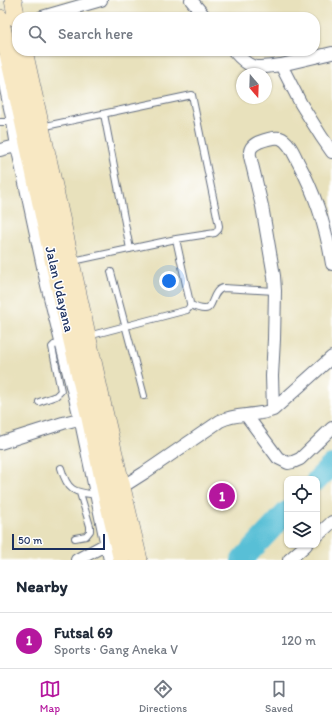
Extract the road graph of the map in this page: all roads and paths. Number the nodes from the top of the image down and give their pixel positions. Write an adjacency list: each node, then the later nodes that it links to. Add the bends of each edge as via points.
1 (13, 0): 4 (main road)
2 (101, 0): 5 (street)
3 (191, 0): 6 (street)
4 (16, 12)
5 (59, 12)
6 (201, 12)
7 (0, 18): 16 (main road, Jalan Udayana)
8 (332, 53): 12 (street)
9 (25, 56): 18 (main road, Jalan Udayana)
10 (238, 56): 14 (street, via 254,67)
11 (319, 56): 14 (street)
12 (320, 56)
13 (0, 61): 16 (street)
14 (281, 65): 19 (street, via 301,104)
15 (104, 114): 18 (lane); 23 (lane, via 192,95 219,226 215,233); 24 (lane)
16 (18, 121): 17 (lane); 20 (main road, Jalan Udayana)
17 (0, 122)
18 (41, 127): 25 (main road, Jalan Udayana)
19 (326, 135): 22 (street)
20 (22, 145): 21 (street); 31 (main road, Jalan Udayana, via 54,264); 38 (street, via 47,285)
21 (0, 150)
22 (332, 152)
23 (176, 239): 24 (lane); 29 (lane)
24 (130, 249): 25 (lane)
25 (71, 262): 31 (main road, Jalan Udayana)
26 (332, 264): 28 (street, via 320,210 291,148 280,138 255,144 250,156 262,206)
27 (111, 272): 30 (lane)
28 (275, 291): 29 (lane, via 223,288 216,292 207,309); 36 (street)
29 (190, 305): 30 (lane, via 187,310)
30 (125, 326): 31 (lane); 34 (lane)
31 (80, 338): 33 (main road, Jalan Udayana); 35 (lane, via 52,347 61,391 56,396)
32 (332, 357): 36 (street)
33 (91, 387): 38 (main road, Jalan Udayana); 42 (main road, Jalan Udayana)
34 (144, 396)
35 (39, 402)
36 (273, 410): 37 (street)
37 (246, 415): 39 (street, via 278,458 288,463 300,459); 42 (street, via 226,418)
38 (85, 417): 40 (street); 44 (main road, Jalan Udayana)
39 (332, 428)
40 (0, 443)
41 (61, 468): 43 (lane, via 70,488)
42 (122, 487): 53 (main road, Jalan Udayana)
43 (80, 492): 44 (lane); 47 (lane, via 90,531 86,536)
44 (102, 496): 48 (main road, Jalan Udayana)
45 (332, 522): 46 (street)
46 (320, 533)
47 (76, 538)
48 (112, 541): 50 (street); 51 (street); 52 (main road, Jalan Udayana)
49 (303, 548): 54 (street)
50 (77, 560)
51 (110, 560)
52 (122, 560)
53 (139, 560)
54 (289, 560)

